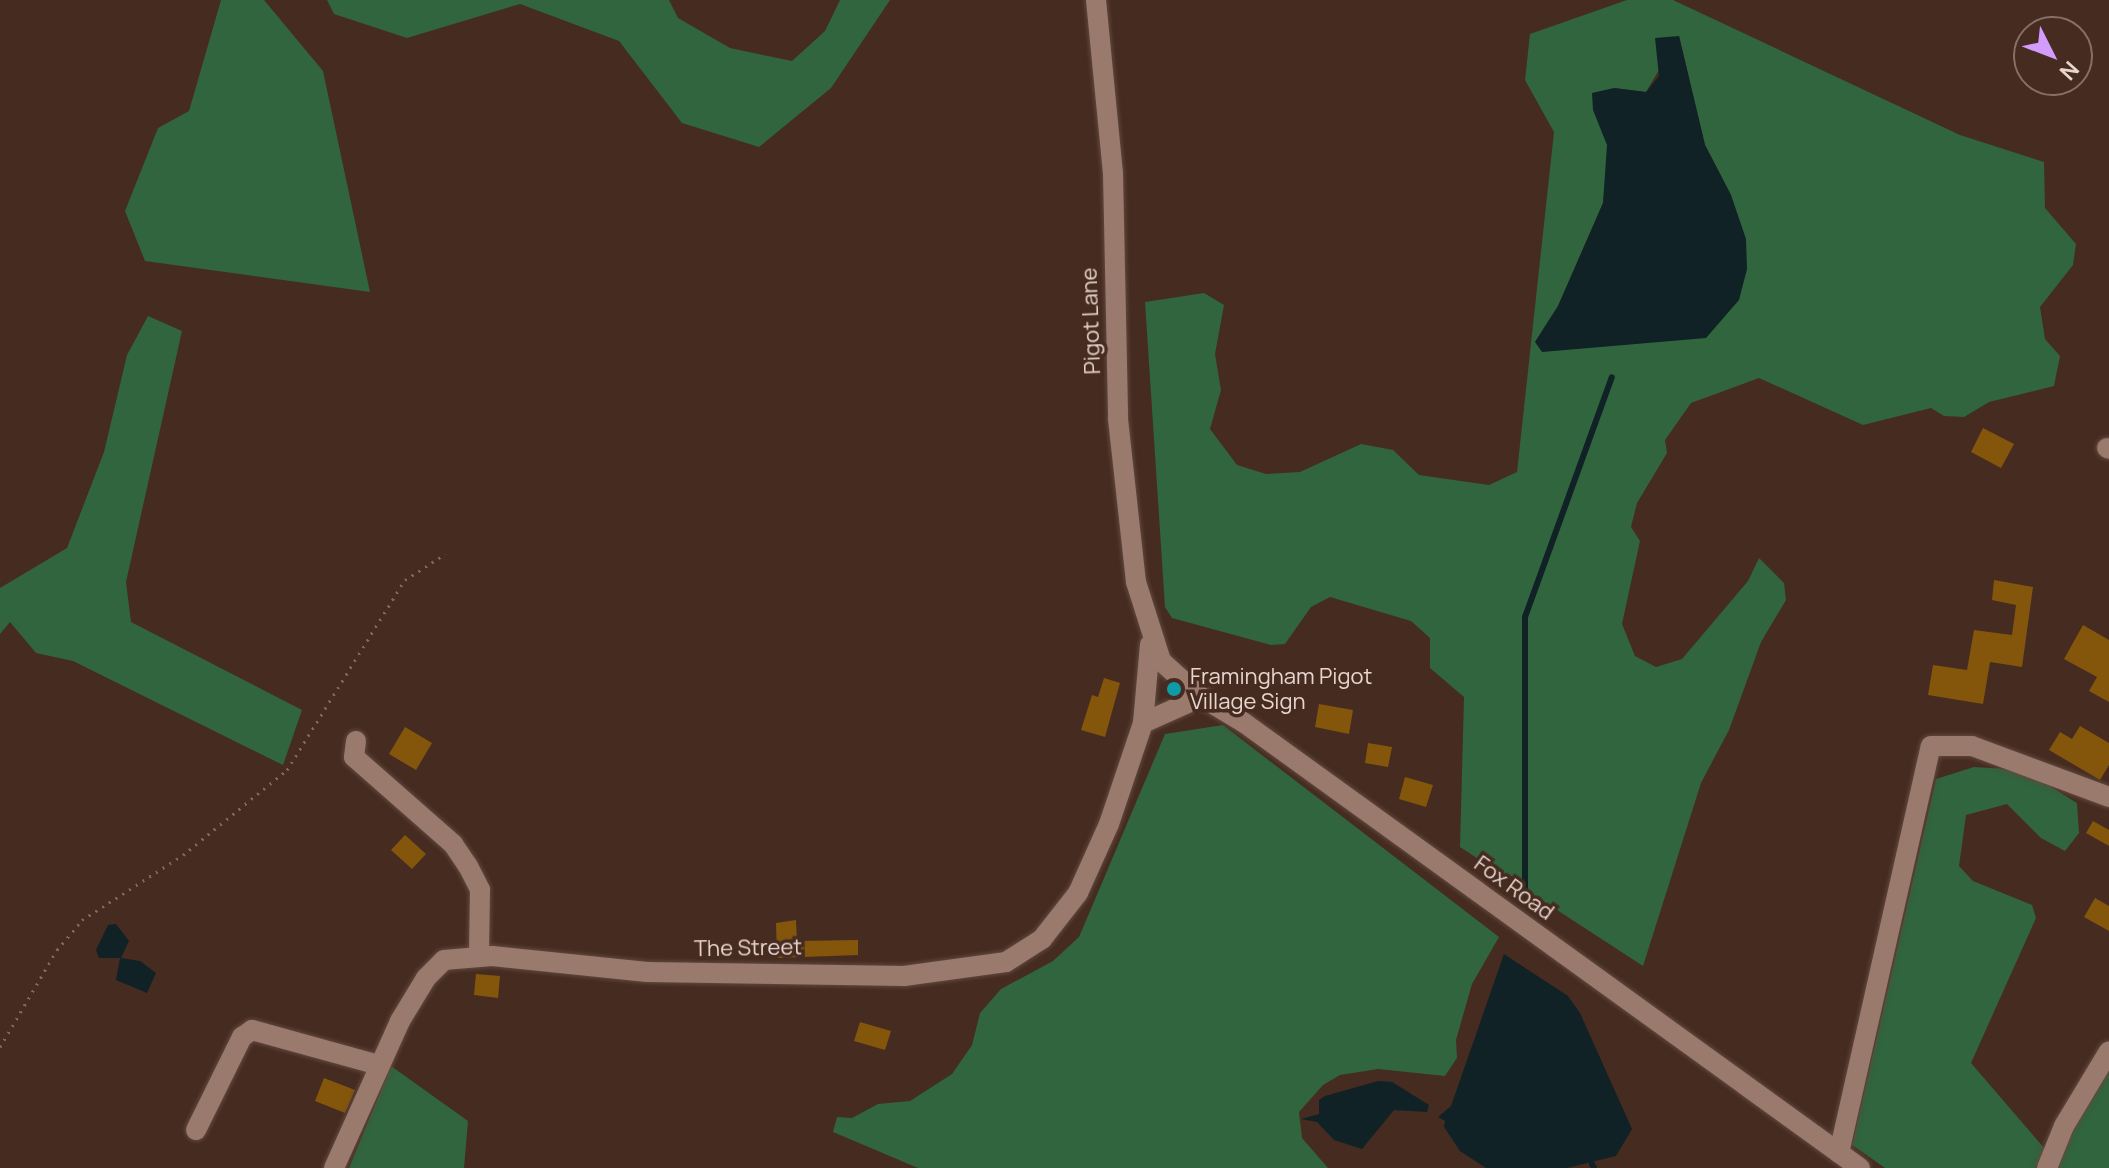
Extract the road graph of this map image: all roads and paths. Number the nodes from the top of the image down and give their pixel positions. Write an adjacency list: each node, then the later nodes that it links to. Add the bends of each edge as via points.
1 (1096, 0): 3 (street, Pigot Lane, via 1113,173 1118,419 1136,582)
2 (445, 554): 9 (path, via 405,580 287,770 183,855 82,920 57,950)
3 (1150, 638): 4 (street, Fox Road, via 1161,661); 5 (street, The Street)
4 (1201, 697): 5 (street); 13 (street, Fox Road, via 1243,722)
5 (1143, 723): 8 (street, The Street, via 1109,824 1078,893 1042,939 1006,962 904,976 724,975)
6 (356, 741): 8 (street, via 354,757 453,844 468,866 480,890)
7 (2109, 797): 13 (street, via 1985,750 1931,746)
8 (479, 956): 11 (street, The Street, via 444,960 426,978)
9 (0, 1047)
10 (2109, 1051): 16 (street, via 2064,1126)
11 (379, 1065): 12 (street, via 252,1030 242,1037); 14 (street, The Street)
12 (196, 1130)
13 (1839, 1153): 15 (street, Fox Road)
14 (334, 1168)
15 (1860, 1168)
16 (2047, 1168)

